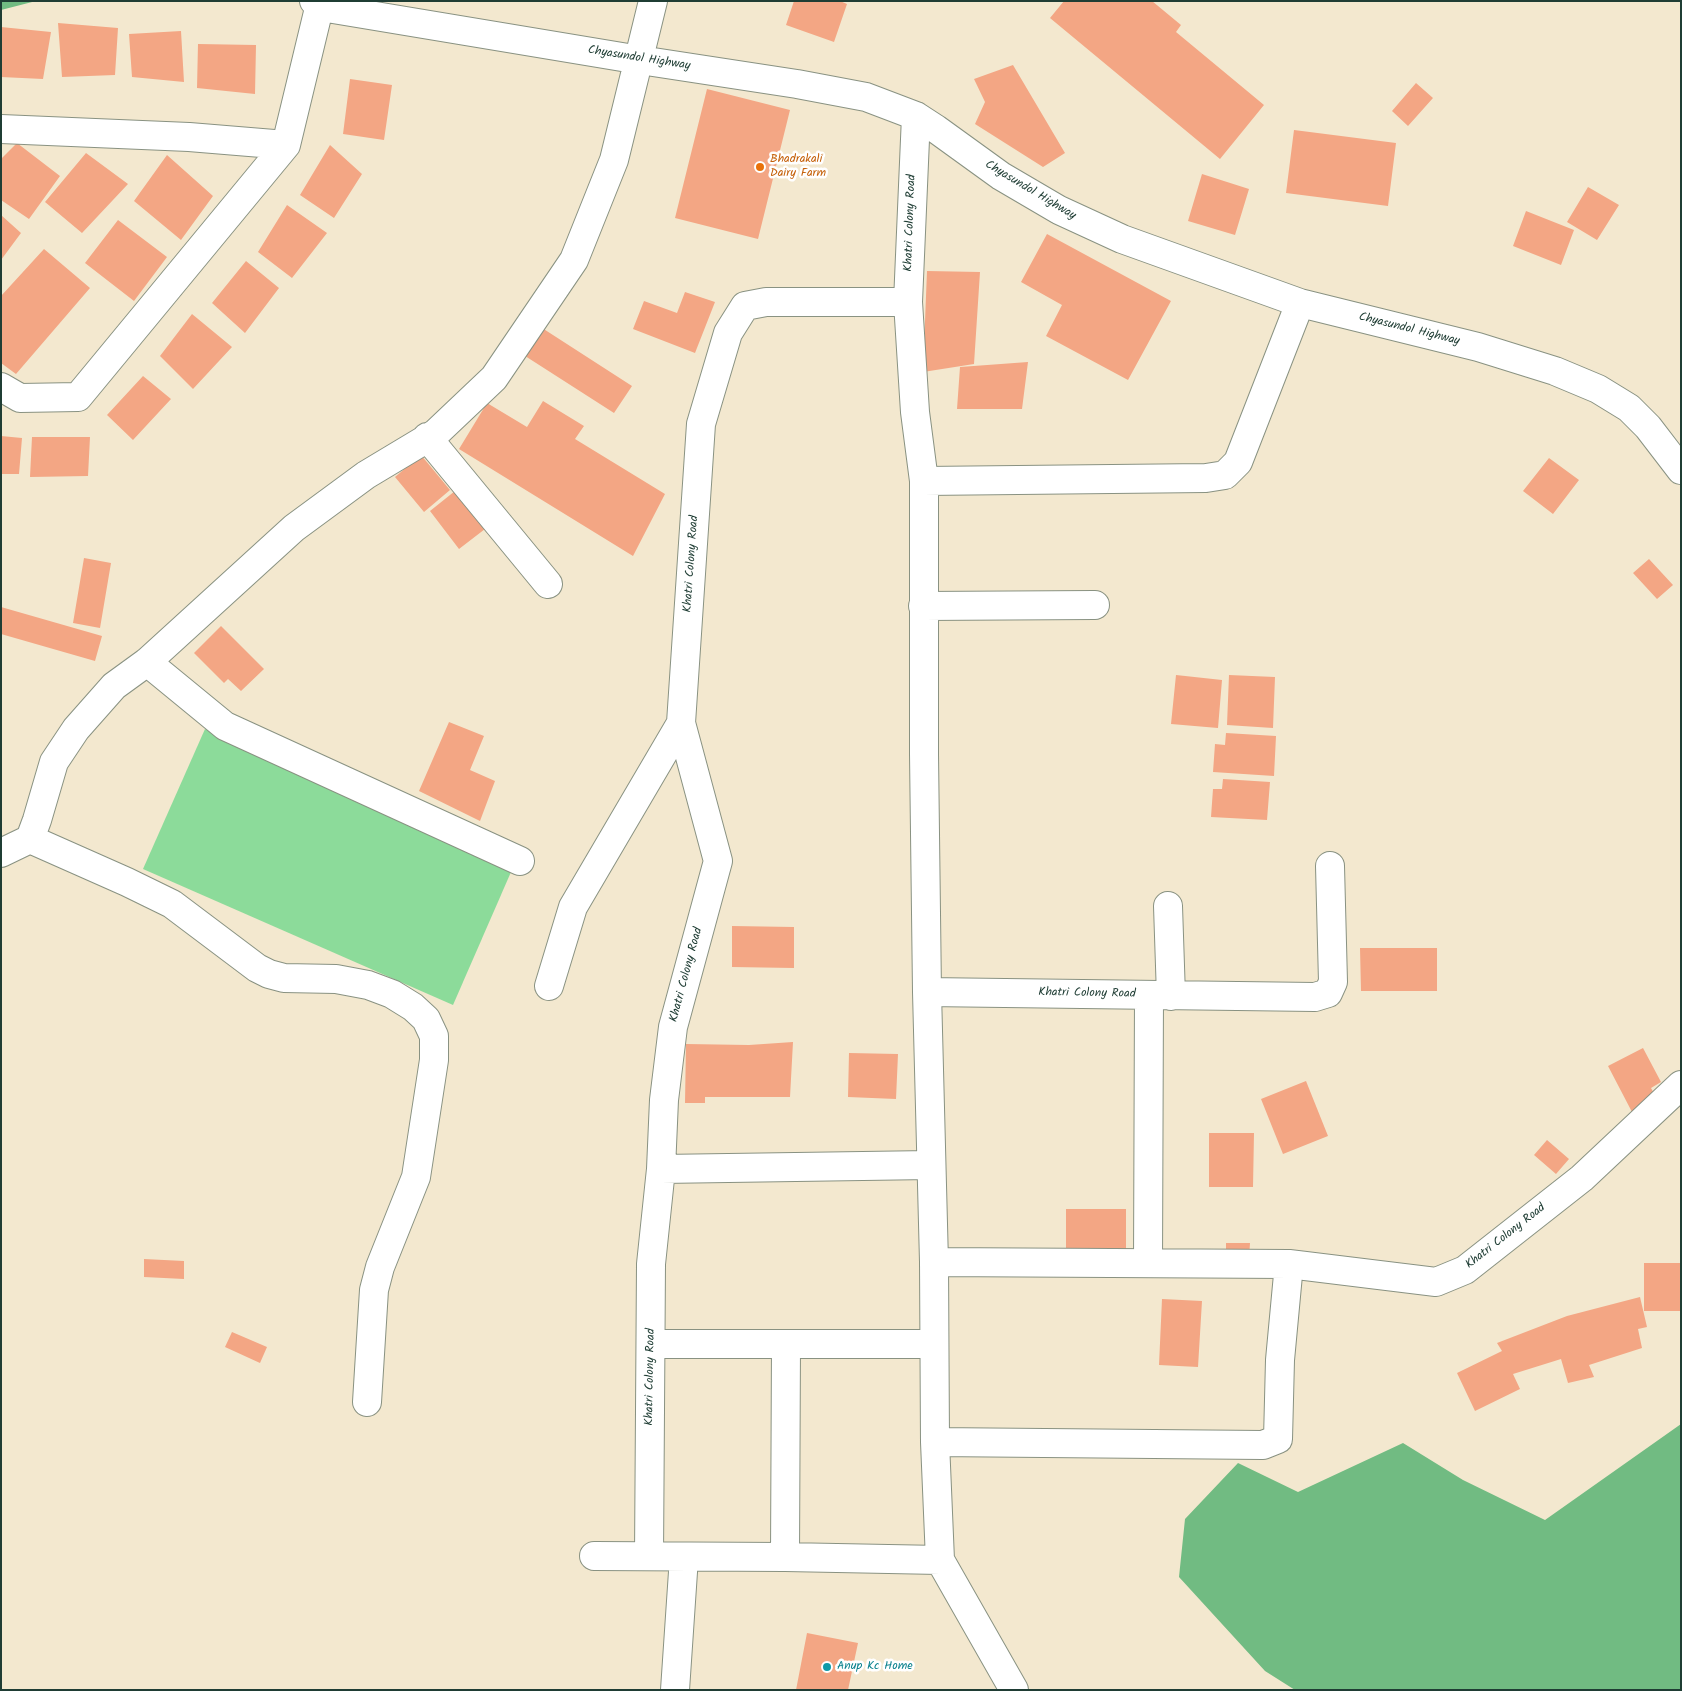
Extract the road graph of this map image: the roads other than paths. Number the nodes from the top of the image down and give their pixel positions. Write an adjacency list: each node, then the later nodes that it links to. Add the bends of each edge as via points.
1 (653, 1): 3 (street)
2 (317, 2): 3 (street, Chyasundol Highway, via 327,8); 6 (street)
3 (640, 60): 4 (street, Chyasundol Highway, via 866,97); 10 (street, via 614,160 574,260 494,378 436,433)
4 (916, 116): 7 (street, Khatri Colony Road); 8 (street, Chyasundol Highway, via 1001,176 1059,210 1122,239)
5 (1, 129): 6 (street, via 189,137)
6 (286, 145): 9 (street, via 78,396 20,398)
7 (908, 302): 12 (street, via 915,412); 17 (street, Khatri Colony Road, via 766,302 745,306 728,333 701,424)
8 (1300, 304): 11 (street, Chyasundol Highway, via 1478,346 1555,370 1598,388 1629,408); 12 (street, via 1238,462 1225,475 1206,478)
9 (1, 387)
10 (427, 437): 13 (street); 16 (street, via 366,475 294,528)
11 (1681, 470)
12 (924, 481): 15 (street)
13 (548, 584)
14 (1095, 605): 15 (street)
15 (923, 606): 24 (street)
16 (147, 662): 18 (street, via 114,686 76,729 54,762); 20 (street, via 225,726)
17 (681, 723): 23 (street, via 573,907); 28 (street, Khatri Colony Road, via 718,861 673,1027 664,1100)
18 (30, 839): 19 (street); 35 (street, via 172,904 269,974 368,985 406,1002 426,1019 434,1036 434,1060 416,1177 374,1290)
19 (1, 854)
20 (520, 861)
21 (1330, 866): 25 (street, Khatri Colony Road, via 1333,982 1328,994 1315,997)
22 (1168, 906): 25 (street)
23 (548, 986)
24 (927, 992): 25 (street, Khatri Colony Road); 27 (street)
25 (1160, 995): 30 (street)
26 (1681, 1085): 31 (street, Khatri Colony Road, via 1582,1178 1465,1270 1436,1282)
27 (930, 1165): 28 (street); 29 (street)
28 (661, 1169): 32 (street, Khatri Colony Road, via 651,1264)
29 (934, 1262): 30 (street, Khatri Colony Road); 33 (street)
30 (1148, 1263): 31 (street, Khatri Colony Road)
31 (1288, 1264): 36 (street, via 1280,1360 1278,1439 1263,1446)
32 (651, 1344): 34 (street); 38 (street, Khatri Colony Road)
33 (934, 1344): 34 (street); 36 (street)
34 (786, 1345): 40 (street)
35 (367, 1402)
36 (935, 1442): 41 (street)
37 (594, 1556): 38 (street)
38 (648, 1556): 39 (street)
39 (684, 1557): 40 (street); 42 (street)
40 (785, 1557): 41 (street)
41 (940, 1560): 43 (street)
42 (674, 1690)
43 (1014, 1690)

